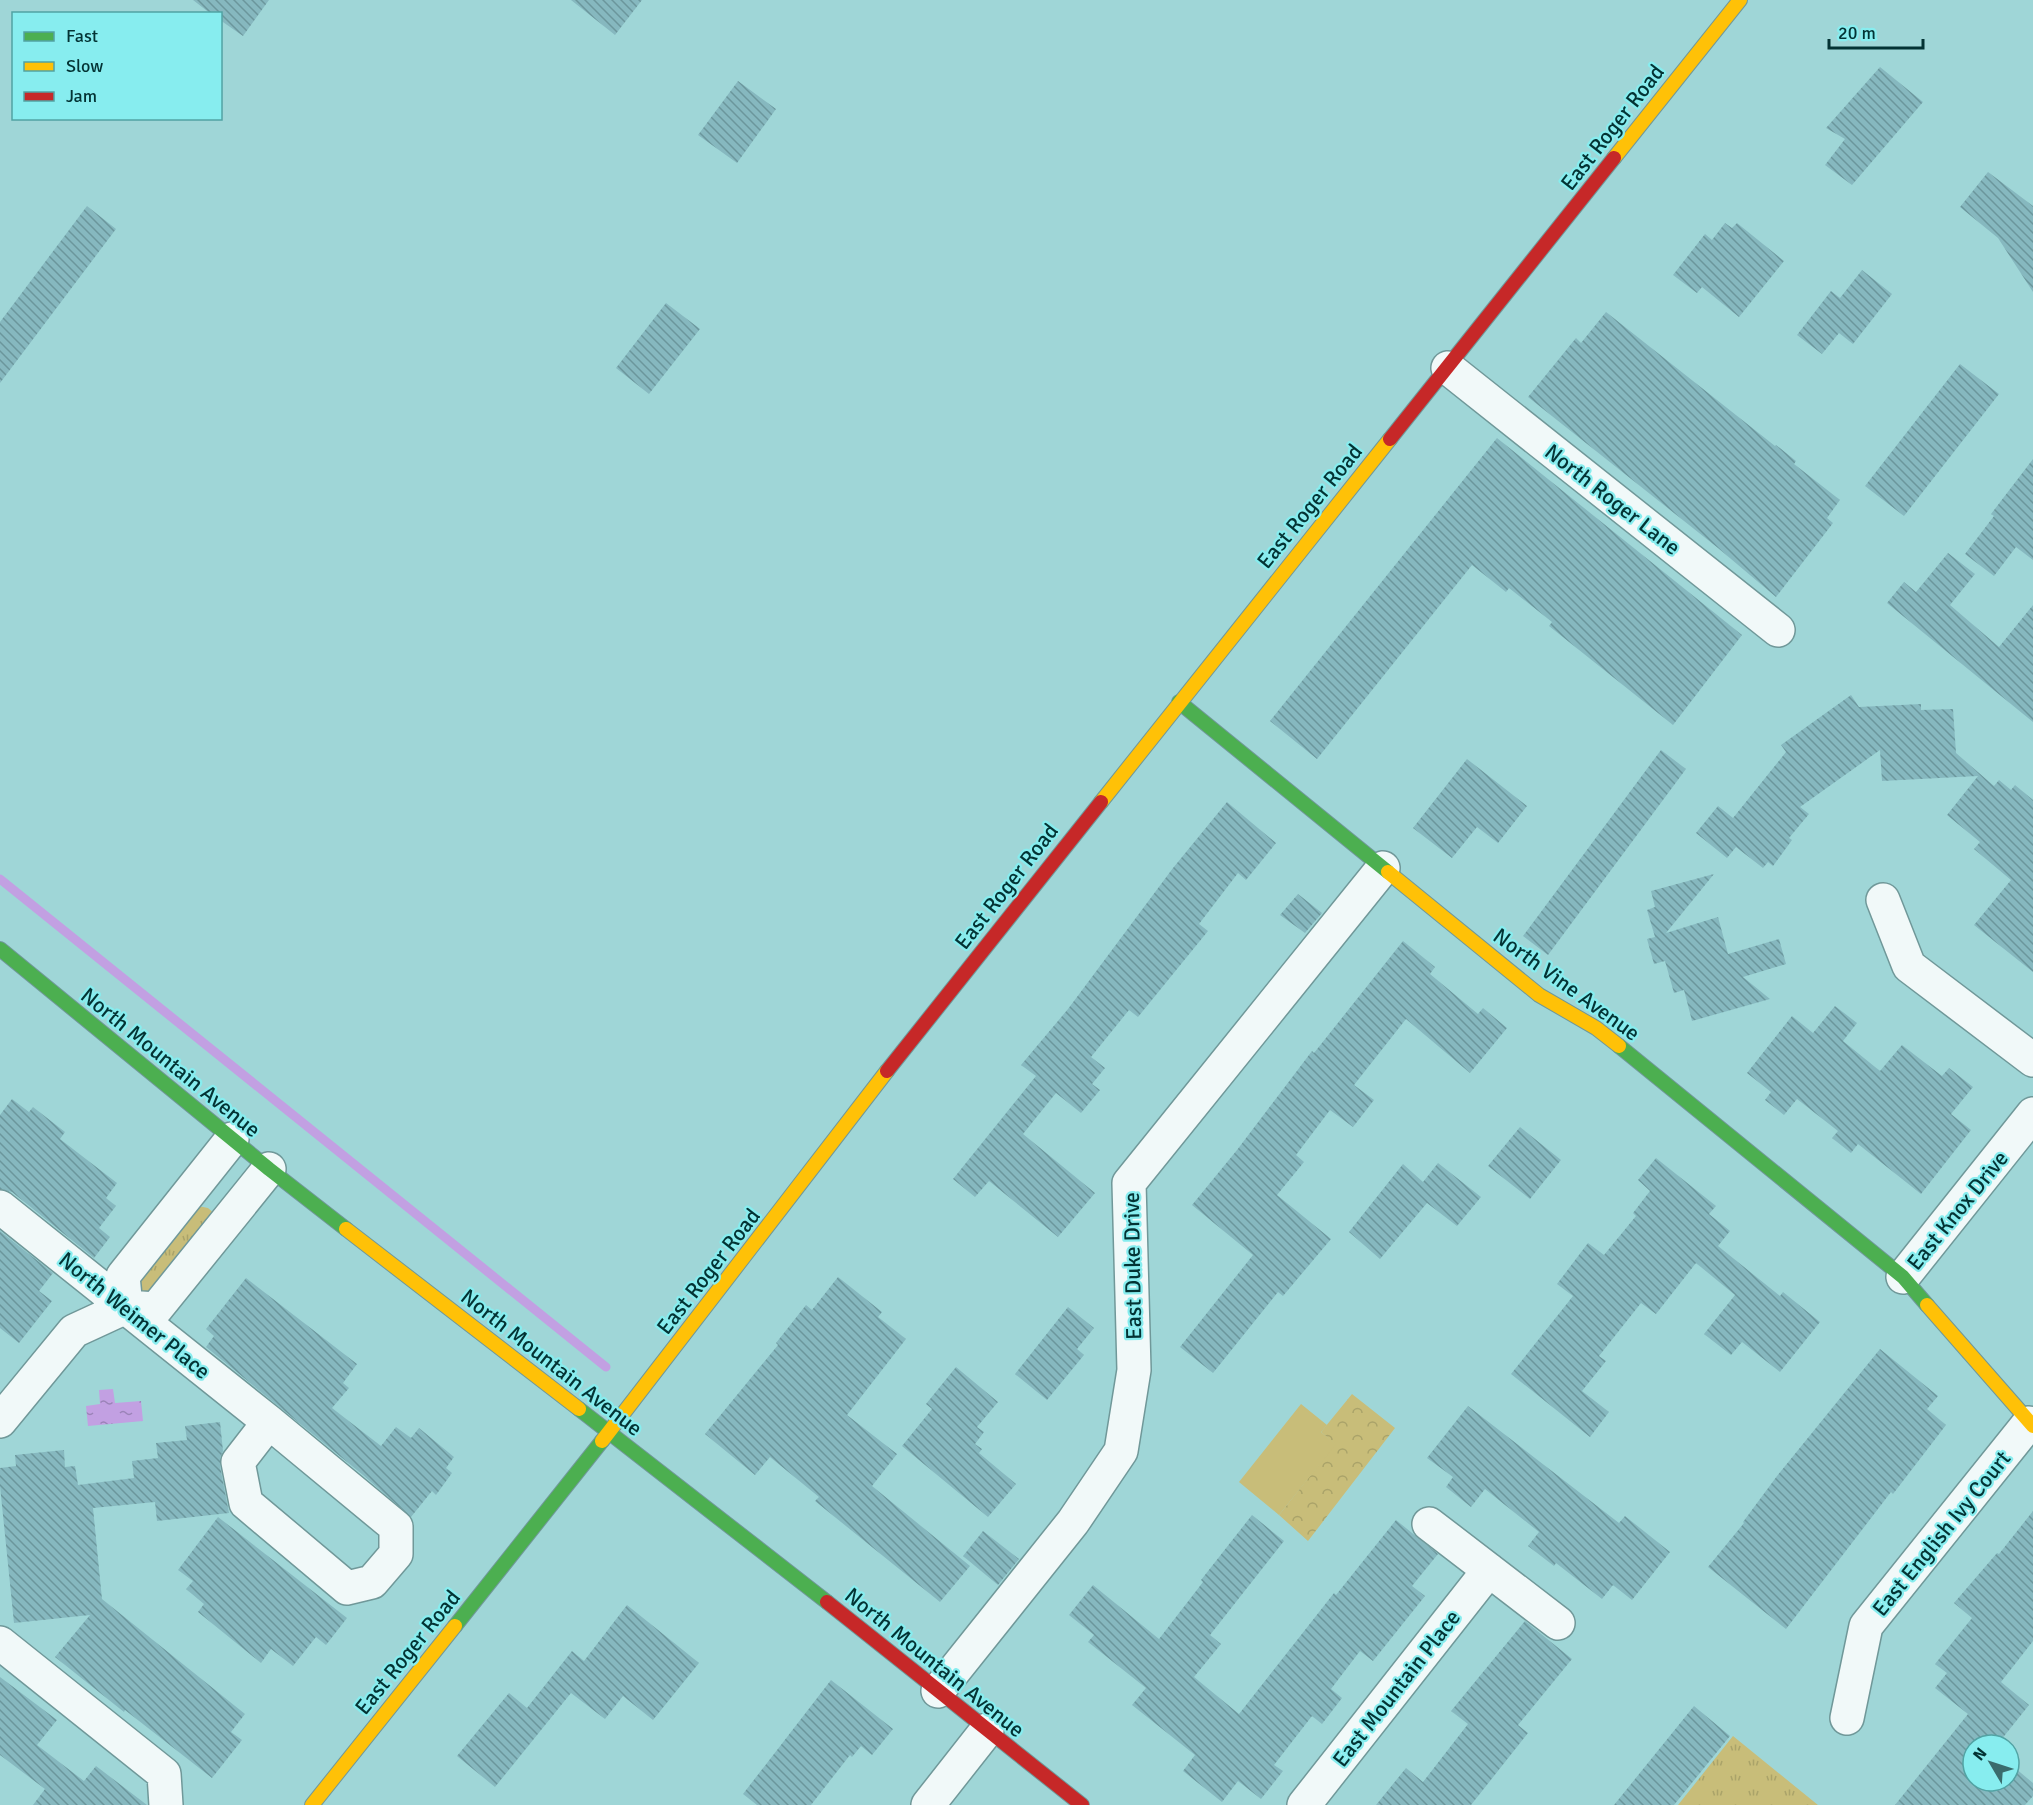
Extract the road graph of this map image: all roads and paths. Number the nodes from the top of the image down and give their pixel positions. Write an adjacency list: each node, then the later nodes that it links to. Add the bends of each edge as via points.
1 (1740, 0): 2 (street, East Roger Road)
2 (1448, 368): 3 (street, North Roger Lane); 4 (street, East Roger Road)
3 (1778, 630)
4 (1179, 702): 5 (street, North Vine Avenue); 18 (street, East Roger Road, via 926,1021)
5 (1383, 868): 13 (street, North Vine Avenue, via 1539,994 1596,1028); 23 (street, East Duke Drive, via 1130,1183 1134,1370 1121,1451 1073,1522)
6 (1883, 900): 8 (street, via 1909,966)
7 (0, 949): 10 (street, North Mountain Avenue)
8 (2033, 1060)
9 (2033, 1114): 13 (street, East Knox Drive)
10 (232, 1139): 11 (street, North Mountain Avenue); 14 (street, via 123,1276)
11 (269, 1169): 14 (street, via 156,1309); 18 (street, North Mountain Avenue)
12 (0, 1207): 14 (street, North Weimer Place)
13 (1903, 1277): 17 (street, North Vine Avenue)
14 (126, 1308): 15 (street, via 74,1331); 16 (street, North Weimer Place)
15 (0, 1421)
16 (270, 1422): 16 (street, North Weimer Place, via 396,1527 396,1554 372,1582 347,1588 246,1503 238,1462)
17 (2031, 1425): 24 (street, East English Ivy Court, via 1866,1626)
18 (609, 1433): 23 (street, North Mountain Avenue); 27 (street, East Roger Road)
19 (1429, 1524): 20 (street)
20 (1489, 1570): 21 (street); 30 (street, East Mountain Place)
21 (1558, 1623)
22 (0, 1643): 26 (street, via 164,1774)
23 (938, 1690): 25 (street, North Mountain Avenue)
24 (1846, 1718)
25 (987, 1730): 28 (street); 29 (street, North Mountain Avenue)
26 (166, 1805)
27 (312, 1805)
28 (928, 1805)
29 (1082, 1805)
30 (1304, 1805)

